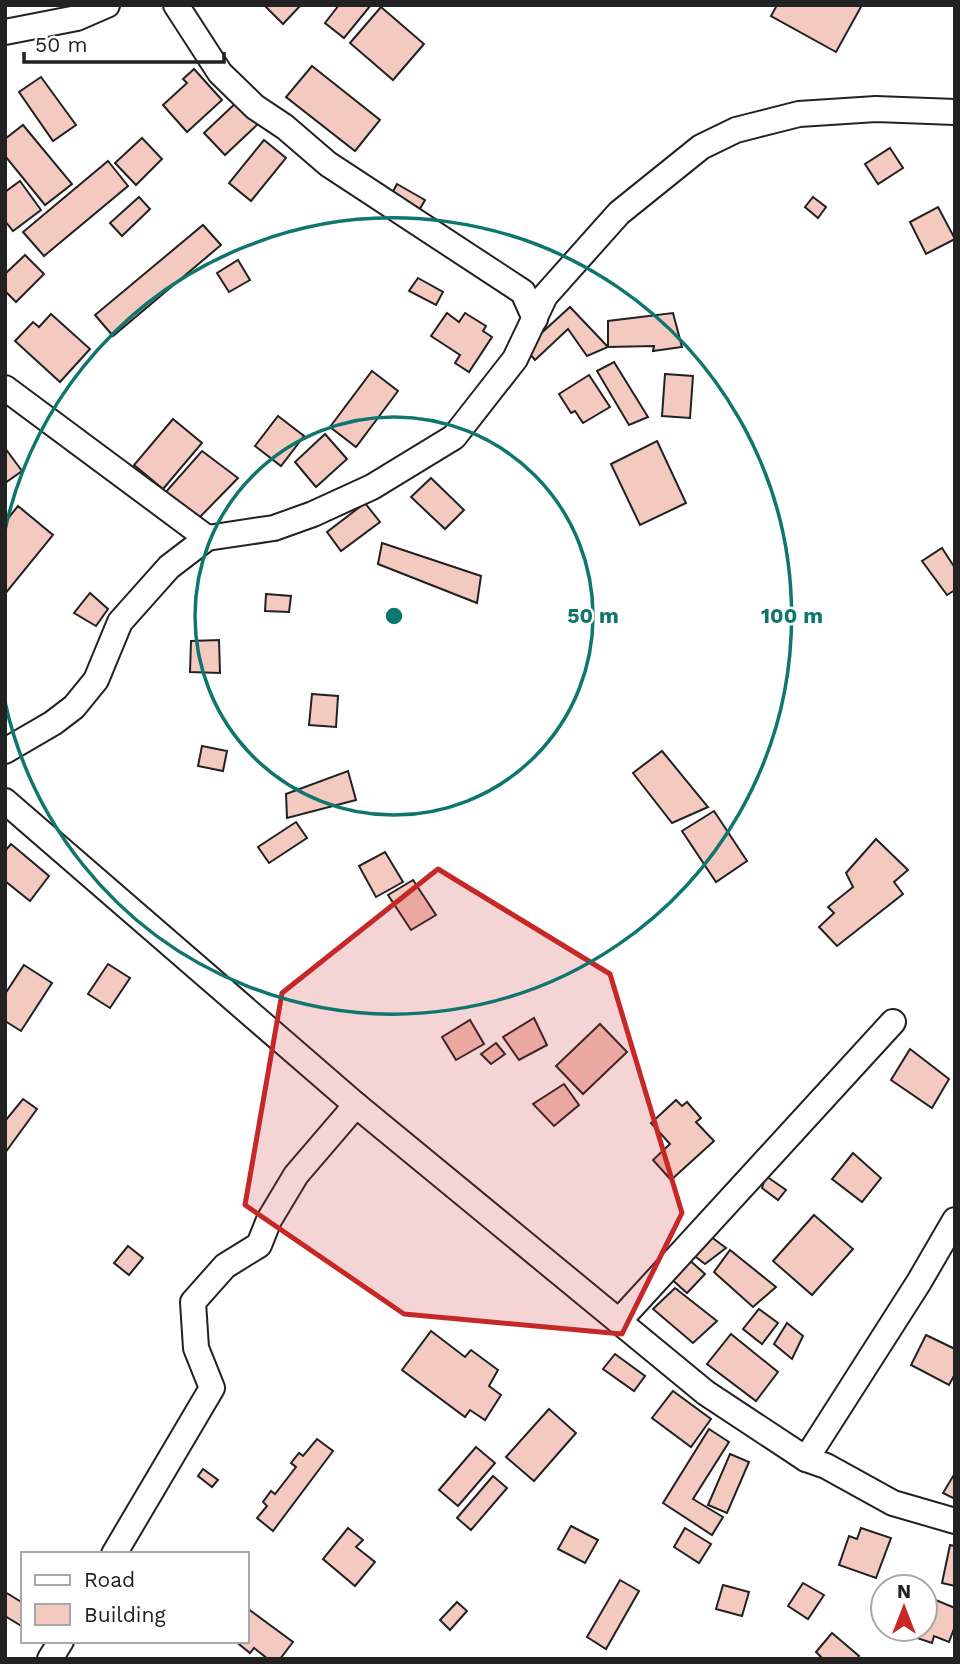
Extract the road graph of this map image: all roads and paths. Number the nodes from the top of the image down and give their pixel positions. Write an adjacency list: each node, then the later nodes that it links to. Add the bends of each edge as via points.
1 (107, 5): 3 (street, via 76,18)
2 (176, 5): 5 (street, via 220,73 255,107 328,164 523,292)
3 (5, 32)
4 (955, 112): 5 (street, via 876,109 810,113 768,120 701,147 620,213 545,296)
5 (535, 319): 7 (street, via 501,380 454,437 372,487 313,514 274,528)
6 (5, 388): 7 (street)
7 (207, 538): 8 (street, via 169,567 120,622 96,680 74,707)
8 (5, 751)
9 (5, 801): 11 (street)
10 (893, 1022): 13 (street)
11 (356, 1105): 13 (street); 16 (street, via 296,1175 259,1245 225,1266 193,1302 196,1348 212,1388)
12 (955, 1220): 14 (street)
13 (620, 1321): 14 (street, via 706,1393)
14 (806, 1459): 15 (street, via 893,1503)
15 (955, 1521)
16 (115, 1552)
17 (60, 1643): 18 (street)
18 (50, 1659)

